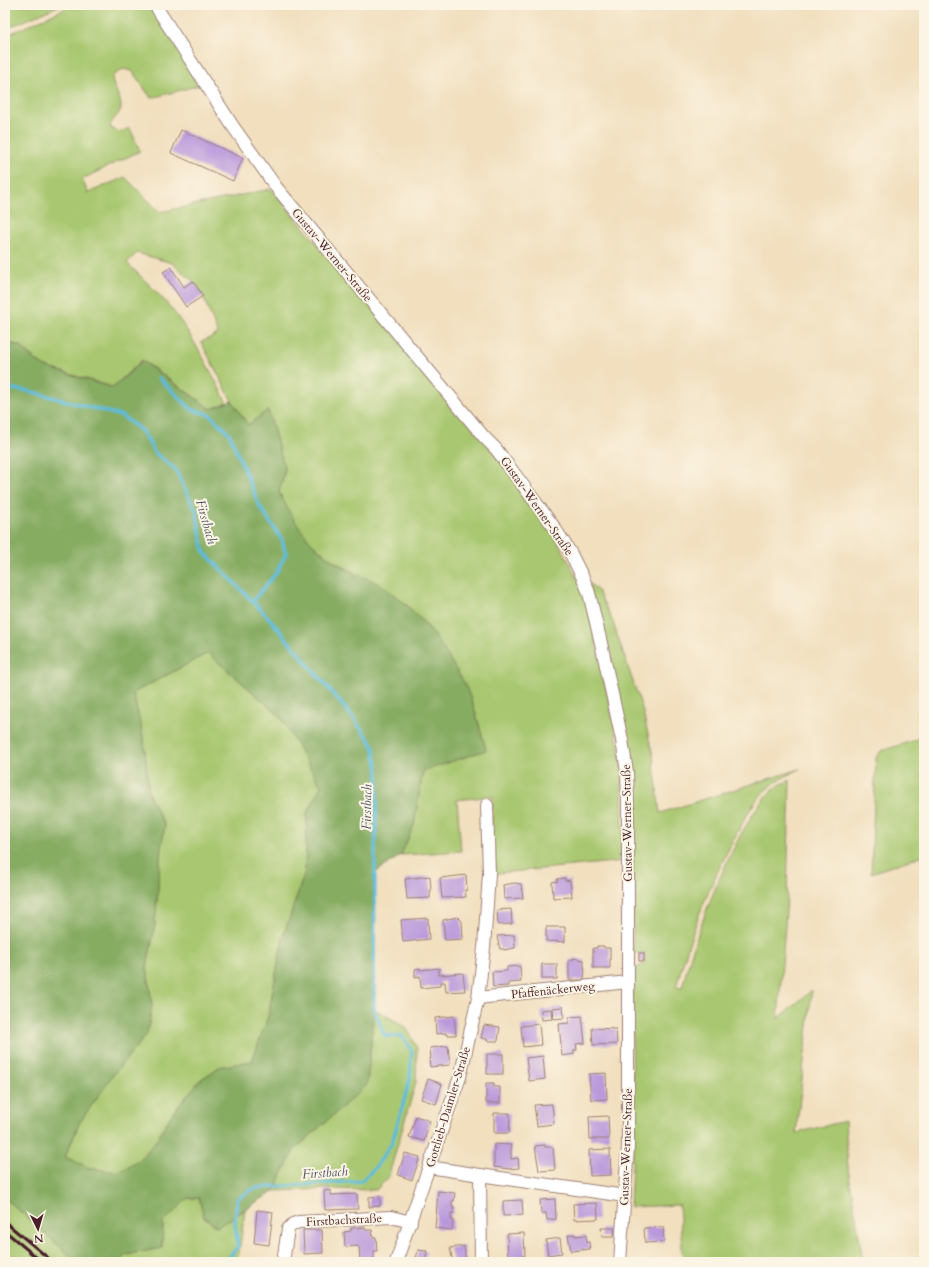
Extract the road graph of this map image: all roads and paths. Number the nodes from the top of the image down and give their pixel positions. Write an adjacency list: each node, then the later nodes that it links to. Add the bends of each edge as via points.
1 (155, 5): 3 (street, Gustav-Werner-Straße, via 232,125 276,187 496,449 542,510 570,552 583,578 622,740 627,772)
2 (488, 805): 4 (street, Gottlieb-Daimler-Straße, via 489,874)
3 (628, 982): 4 (street, Pfaffenäckerweg); 7 (street, Gustav-Werner-Straße, via 628,1146)
4 (478, 998): 5 (street, Gottlieb-Daimler-Straße, via 460,1077)
5 (429, 1167): 6 (street); 8 (street, Gottlieb-Daimler-Straße)
6 (480, 1175): 7 (street); 11 (street)
7 (625, 1196): 12 (street, Gustav-Werner-Straße)
8 (411, 1222): 9 (street, Firstbachstraße, via 391,1217 299,1222 288,1229); 10 (street, Gottlieb-Daimler-Straße)
9 (283, 1262)
10 (396, 1262)
11 (481, 1262)
12 (620, 1262)

